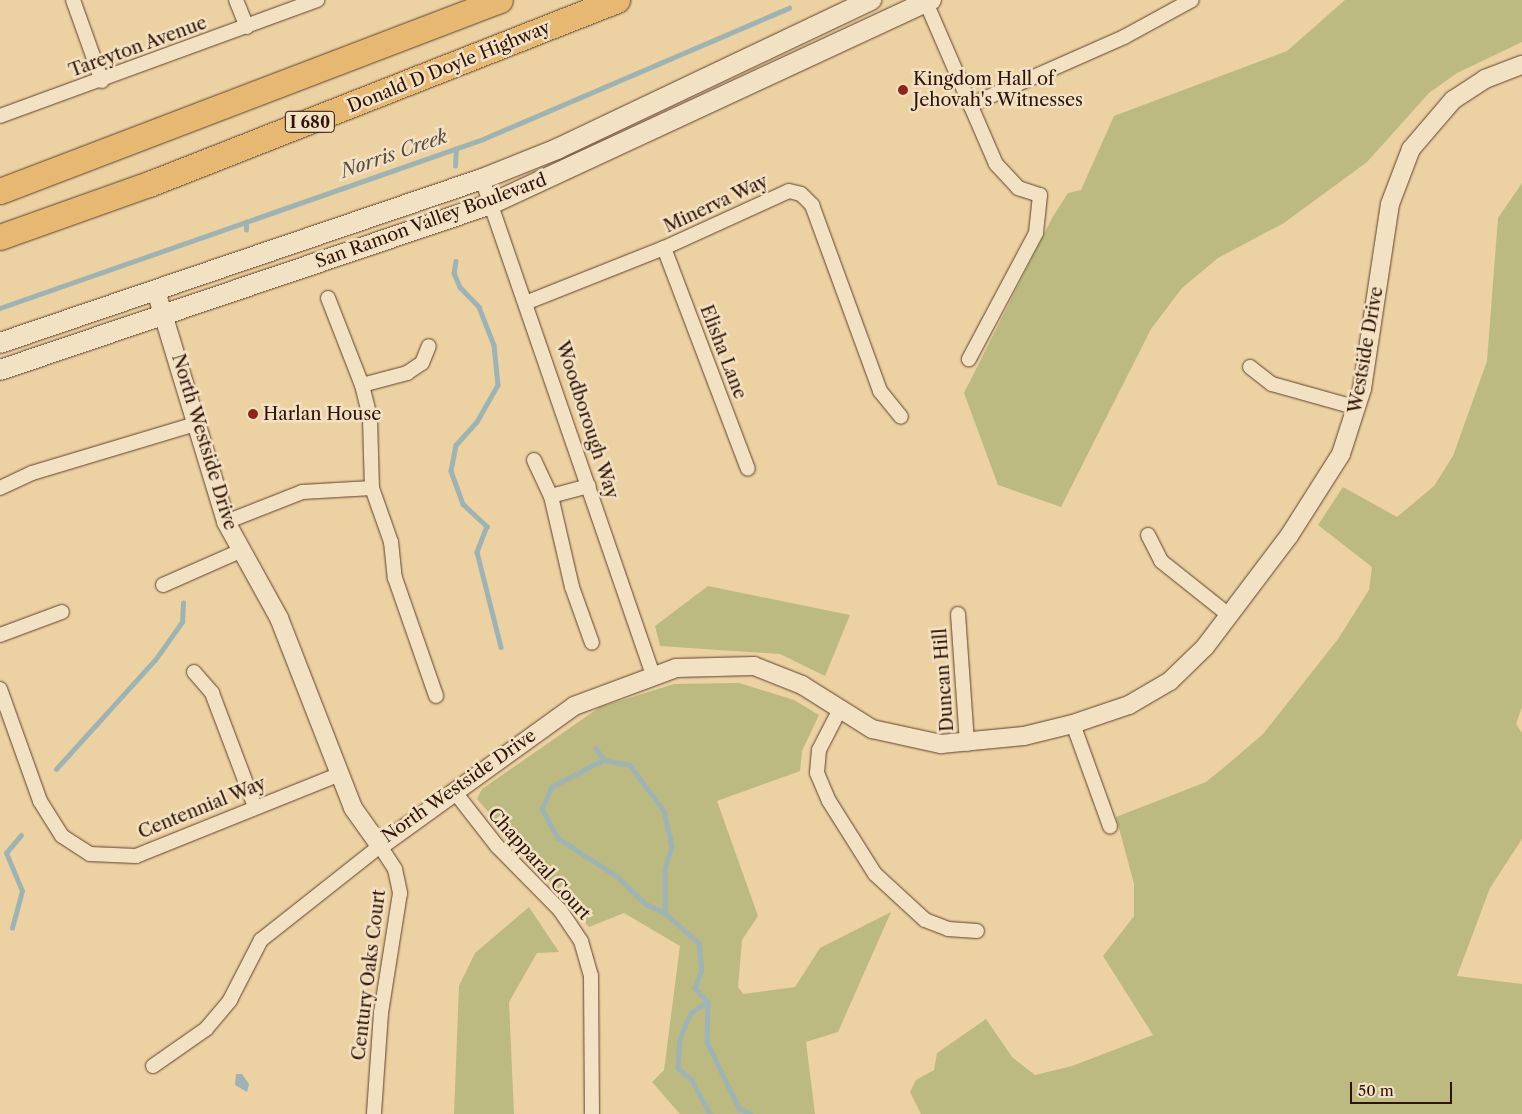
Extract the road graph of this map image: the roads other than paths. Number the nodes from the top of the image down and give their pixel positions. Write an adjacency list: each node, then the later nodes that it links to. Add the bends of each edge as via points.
1 (73, 0): 11 (street)
2 (236, 0): 9 (street)
3 (317, 0): 9 (street, Tareyton Avenue)
4 (500, 0): 15 (highway, I 680)
5 (617, 0): 17 (highway, Donald D Doyle Highway / I 680, via 158,180)
6 (871, 0): 14 (main road, San Ramon Valley Boulevard, via 557,149)
7 (1192, 0): 12 (street, via 1124,37)
8 (927, 1): 12 (street); 16 (main road, San Ramon Valley Boulevard)
9 (247, 27): 11 (street, Tareyton Avenue)
10 (1522, 65): 29 (street, Westside Drive, via 1485,79 1453,100 1419,136 1400,171 1387,218)
11 (102, 81): 13 (street, Tareyton Avenue)
12 (970, 105): 25 (street, via 1006,180 1040,195 1036,233)
13 (0, 116)
14 (482, 179): 16 (street, Woodborough Way); 19 (main road, San Ramon Valley Boulevard)
15 (0, 191)
16 (491, 204): 21 (street, Woodborough Way); 22 (main road, San Ramon Valley Boulevard)
17 (0, 237)
18 (664, 248): 21 (street, Minerva Way); 30 (street, Minerva Way, via 789,191 801,194 812,205 880,391); 33 (street, Elisha Lane)
19 (156, 291): 22 (street, North Westside Drive); 23 (main road, San Ramon Valley Boulevard)
20 (328, 298): 28 (street)
21 (528, 302): 34 (street, Woodborough Way)
22 (165, 315): 27 (main road, San Ramon Valley Boulevard); 31 (street, North Westside Drive)
23 (0, 343)
24 (429, 346): 28 (street, via 422,363 408,373)
25 (969, 359)
26 (1250, 367): 29 (street, via 1272,384)
27 (0, 370)
28 (362, 385): 36 (street, via 370,418)
29 (1358, 408): 44 (street, Westside Drive, via 1327,481)
30 (901, 417)
31 (199, 423): 35 (street, via 32,473); 38 (street, North Westside Drive)
32 (534, 460): 37 (street)
33 (748, 469)
34 (589, 486): 37 (street); 48 (street, Woodborough Way)
35 (0, 488)
36 (372, 488): 38 (street, via 302,492); 50 (street, via 392,542 395,578)
37 (551, 496): 46 (street, via 572,587)
38 (226, 522): 40 (street, North Westside Drive)
39 (1148, 535): 44 (street, via 1161,560)
40 (240, 551): 41 (street); 54 (street, North Westside Drive, via 279,618)
41 (163, 585)
42 (62, 612): 45 (street)
43 (958, 614): 53 (street, Duncan Hill)
44 (1229, 615): 52 (street, Westside Drive, via 1170,681 1129,705)
45 (0, 635)
46 (592, 643)
47 (194, 672): 56 (street, via 212,693)
48 (653, 675): 51 (street, North Westside Drive, via 709,664 754,666 802,685); 55 (street, North Westside Drive, via 574,706)
49 (0, 689): 56 (street, Centennial Way, via 40,801 62,836 90,854 136,856)
50 (436, 696)
51 (838, 711): 53 (street, North Westside Drive, via 872,729 913,740); 59 (street, via 819,750 817,772 875,874 925,920 948,929)
52 (1073, 724): 53 (street, North Westside Drive); 57 (street)
53 (967, 744)
54 (338, 775): 56 (street, Centennial Way); 58 (street, North Westside Drive, via 354,808)
55 (454, 791): 58 (street, North Westside Drive); 62 (street, Chapparal Court, via 497,846 560,910 581,940 591,976)
56 (255, 807)
57 (1110, 826)
58 (380, 846): 60 (street, via 262,940 224,1008 206,1029); 61 (street, Century Oaks Court, via 395,869 400,893 381,1012)
59 (976, 931)
60 (153, 1066)
61 (374, 1114)
62 (592, 1114)

